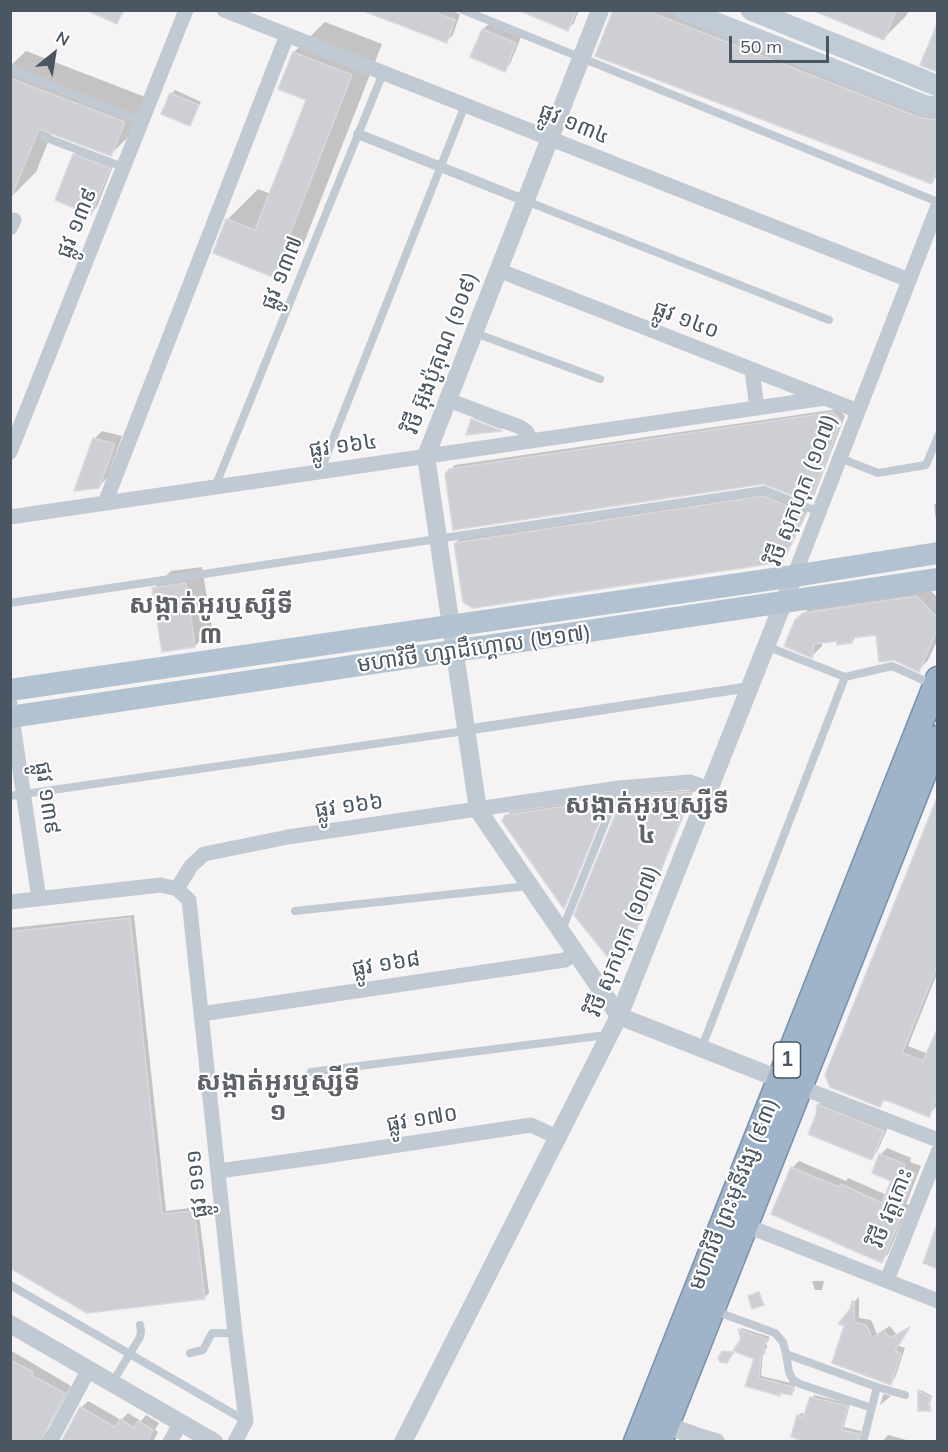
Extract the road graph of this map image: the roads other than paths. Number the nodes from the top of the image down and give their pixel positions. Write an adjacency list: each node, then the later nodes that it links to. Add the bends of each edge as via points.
1 (186, 10): 14 (street, ផ្លូវ ១៣៩)
2 (224, 10): 7 (street, ផ្លូវ ១៣៤)
3 (463, 10): 8 (lane)
4 (600, 10): 8 (street, វិថី អ៊ុងប៉ូគុណ (១០៩))
5 (684, 10): 13 (main road, via 926,106)
6 (751, 10): 11 (main road)
7 (287, 35): 10 (street, ផ្លូវ ១៣៤); 39 (street)
8 (582, 57): 17 (street, វិថី អ៊ុងប៉ូគុណ (១០៩)); 21 (lane)
9 (10, 69): 14 (lane)
10 (382, 73): 12 (street, ផ្លូវ ១៣៤); 15 (lane, ផ្លូវ ១៣៧)
11 (938, 86)
12 (465, 105): 17 (street, ផ្លូវ ១៣៤); 19 (lane)
13 (938, 107)
14 (142, 122): 18 (street, ផ្លូវ ១៣៩)
15 (358, 134): 19 (street); 38 (lane, ផ្លូវ ១៣៧)
16 (44, 137): 18 (lane)
17 (550, 139): 20 (street, វិថី អ៊ុងប៉ូគុណ (១០៩)); 23 (street, ផ្លូវ ១៣៤)
18 (123, 167): 34 (street, ផ្លូវ ១៣៩)
19 (440, 167): 20 (street); 37 (lane)
20 (526, 201): 22 (street, វិថី អ៊ុងប៉ូគុណ (១០៩)); 24 (lane)
21 (938, 204): 23 (street, វិថី សុកហុក (១០៧))
22 (498, 270): 25 (street, វិថី អ៊ុងប៉ូគុណ (១០៩)); 26 (street, ផ្លូវ ១៤០)
23 (909, 280): 31 (street, វិថី សុកហុក (១០៧))
24 (829, 320)
25 (474, 333): 27 (lane); 29 (street, វិថី អ៊ុងប៉ូគុណ (១០៩))
26 (752, 370): 28 (street, ផ្លូវ ១៤០); 30 (street)
27 (600, 379)
28 (825, 398): 30 (street, ផ្លូវ ១៦៤); 31 (street, ផ្លូវ ១៤០)
29 (448, 400): 33 (street, via 520,427); 35 (street, វិថី អ៊ុងប៉ូគុណ (១០៩))
30 (757, 408): 33 (street, ផ្លូវ ១៦៤)
31 (858, 411): 36 (street, វិថី សុកហុក (១០៧))
32 (938, 436): 36 (lane, via 926,465 878,473)
33 (530, 441): 35 (street, ផ្លូវ ១៦៤)
34 (10, 452)
35 (426, 456): 37 (street, ផ្លូវ ១៦៤); 42 (street, វិថី អ៊ុងប៉ូគុណ (១០៩))
36 (840, 458): 40 (street, វិថី សុកហុក (១០៧))
37 (320, 472): 38 (street, ផ្លូវ ១៦៤)
38 (215, 487): 39 (street, ផ្លូវ ១៦៤)
39 (105, 503): 41 (street, ផ្លូវ ១៦៤)
40 (819, 512): 42 (lane, via 764,490); 44 (street, វិថី សុកហុក (១០៧))
41 (10, 517)
42 (438, 539): 46 (lane); 48 (street, វិថី អ៊ុងប៉ូគុណ (១០៩))
43 (938, 553): 44 (main road, មហាវិថី ហ្សាដឹហ្គោល (២១៧))
44 (794, 576): 47 (street, វិថី សុកហុក (១០៧)); 48 (main road, មហាវិថី ហ្សាដឹហ្គោល (២១៧))
45 (938, 579): 47 (main road, មហាវិថី ហ្សាដឹហ្គោល (២១៧))
46 (10, 603)
47 (783, 603): 49 (street, វិថី សុកហុក (១០៧)); 50 (main road, មហាវិថី ហ្សាដឹហ្គោល (២១៧))
48 (451, 626): 50 (street, វិថី អ៊ុងប៉ូគុណ (១០៩)); 54 (main road, មហាវិថី ហ្សាដឹហ្គោល (២១៧))
49 (766, 646): 51 (lane); 53 (street, វិថី សុកហុក (១០៧))
50 (455, 652): 55 (main road, មហាវិថី ហ្សាដឹហ្គោល (២១៧)); 56 (street, វិថី អ៊ុងប៉ូគុណ (១០៩))
51 (845, 677): 52 (lane, via 892,666); 73 (lane)
52 (937, 683): 75 (highway, មហាវិថី ព្រះមុនីវង្ស (៩៣) / 1)
53 (750, 687): 56 (street); 60 (street, វិថី សុកហុក (១០៧))
54 (10, 690)
55 (11, 713): 61 (street, ផ្លូវ ១៣៩)
56 (466, 730): 61 (lane); 62 (street, វិថី អ៊ុងប៉ូគុណ (១០៩))
57 (938, 738): 58 (highway, មហាវិថី ព្រះមុនីវង្ស (៩៣) / 1)
58 (931, 776): 75 (highway, មហាវិថី ព្រះមុនីវង្ស (៩៣) / 1)
59 (619, 788): 60 (street, ផ្លូវ ១៦៦, via 690,782); 62 (street, ផ្លូវ ១៦៦); 68 (lane)
60 (710, 789): 71 (street, វិថី សុកហុក (១០៧))
61 (17, 795): 65 (street, ផ្លូវ ១៣៩)
62 (478, 810): 63 (street, វិថី អ៊ុងប៉ូគុណ (១០៩)); 64 (street, ផ្លូវ ១៦៦, via 288,837 204,854)
63 (530, 885): 67 (lane); 68 (street, វិថី អ៊ុងប៉ូគុណ (១០៩))
64 (177, 889): 65 (street, via 161,885); 70 (street, ផ្លូវ ១១១, via 189,900)
65 (39, 899): 66 (street)
66 (10, 902)
67 (295, 911)
68 (561, 931): 69 (street, វិថី អ៊ុងប៉ូគុណ (១០៩))
69 (576, 953): 70 (street, ផ្លូវ ១៦៨, via 565,960); 71 (street, វិថី អ៊ុងប៉ូគុណ (១០៩))
70 (201, 1014): 79 (street, ផ្លូវ ១១១)
71 (620, 1016): 72 (street, វិថី សុកហុក (១០៧)); 73 (street)
72 (610, 1035): 74 (lane); 76 (street, វិថី សុកហុក (១០៧))
73 (701, 1048): 75 (street)
74 (311, 1072)
75 (789, 1083): 77 (street); 80 (highway, មហាវិថី ព្រះមុនីវង្ស (៩៣) / 1); 104 (highway, មហាវិថី ព្រះមុនីវង្ស (៩៣) / 1)
76 (559, 1138): 79 (street, ផ្លូវ ១៧០, via 531,1125); 103 (street, វិថី សុកហុក (១០៧))
77 (938, 1140)
78 (937, 1156): 81 (street, វិថី វត្តកោះ)
79 (219, 1171): 87 (street, ផ្លូវ ១១១)
80 (745, 1225): 81 (street); 84 (highway, មហាវិថី ព្រះមុនីវង្ស (៩៣) / 1)
81 (887, 1280): 83 (street)
82 (10, 1285): 89 (lane)
83 (938, 1301)
84 (712, 1310): 90 (lane, via 775,1333); 98 (highway, មហាវិថី ព្រះមុនីវង្ស (៩៣) / 1)
85 (10, 1324): 91 (street)
86 (140, 1325): 89 (lane, via 140,1337)
87 (235, 1333): 88 (lane, via 212,1333 203,1350); 96 (street, ផ្លូវ ១១១)
88 (190, 1353)
89 (130, 1354): 92 (lane); 96 (lane)
90 (786, 1354): 93 (lane); 95 (lane, via 793,1380)
91 (89, 1369): 92 (street); 99 (street)
92 (112, 1383): 97 (street)
93 (877, 1387): 94 (lane); 95 (lane)
94 (905, 1395)
95 (872, 1408): 106 (lane)
96 (246, 1421): 102 (street)
97 (181, 1422): 100 (street); 101 (street)
98 (663, 1433): 105 (street)
99 (50, 1442)
100 (170, 1442)
101 (214, 1442)
102 (235, 1442)
103 (403, 1442)
104 (636, 1442)
105 (716, 1442)
106 (863, 1442)

